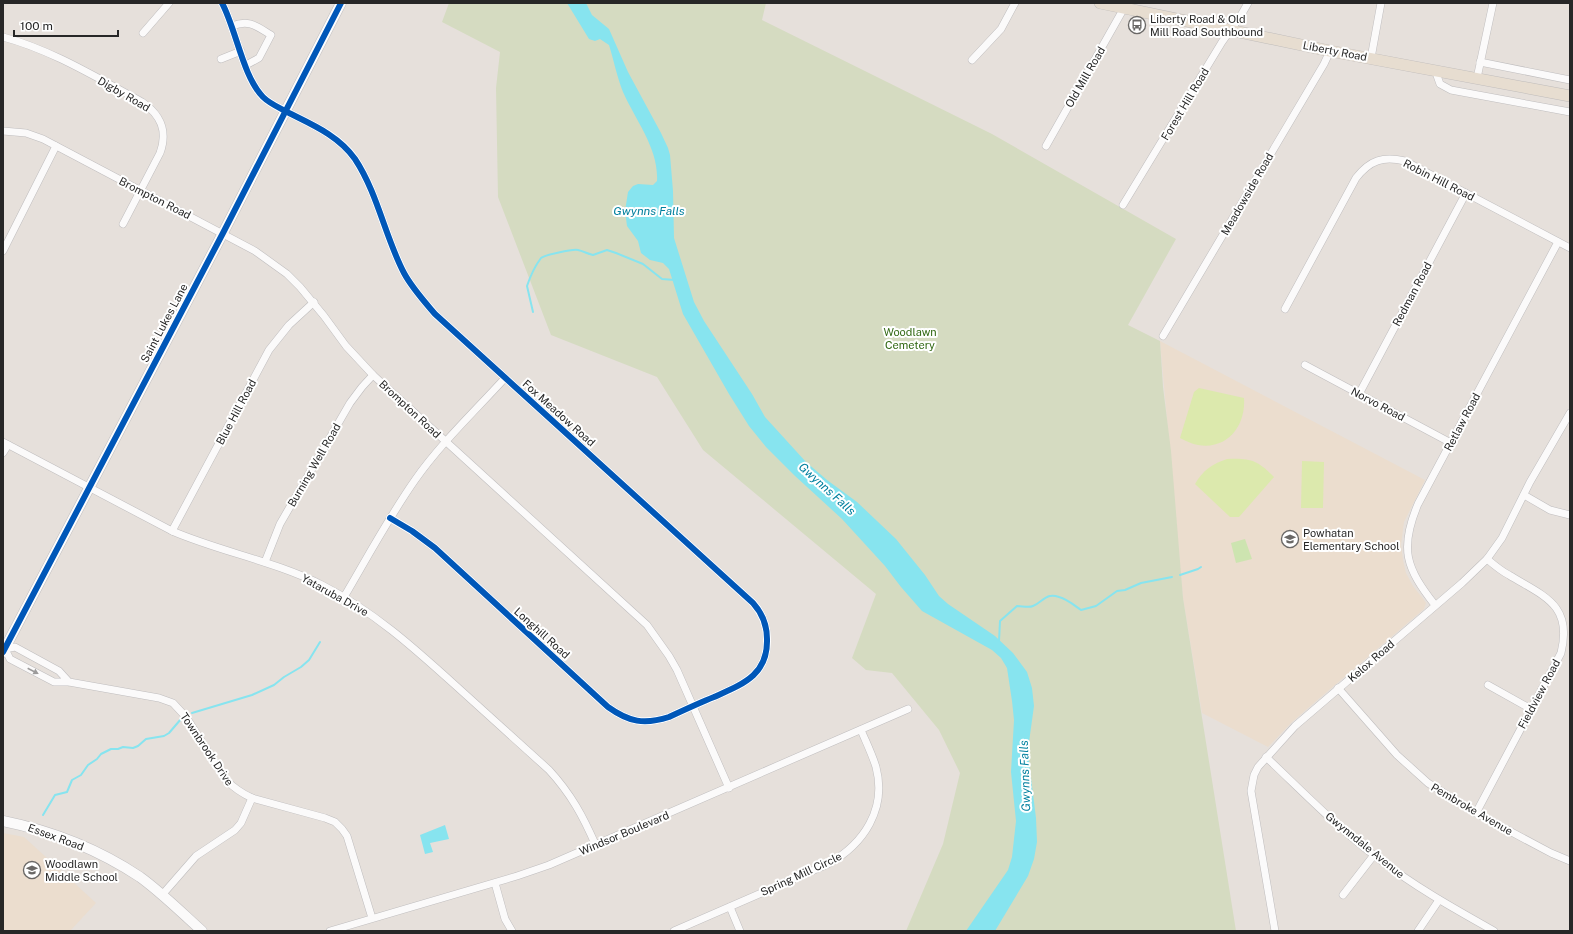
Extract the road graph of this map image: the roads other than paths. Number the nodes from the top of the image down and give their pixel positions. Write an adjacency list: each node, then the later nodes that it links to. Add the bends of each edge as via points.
1 (222, 3): 11 (street, Fox Meadow Road)
2 (341, 3): 26 (street, Saint Lukes Lane)
3 (1015, 3): 19 (street, via 1001,29)
4 (1100, 3): 10 (main road, Liberty Road)
5 (1248, 3): 12 (street, Forest Hill Road)
6 (1381, 3): 17 (street)
7 (1493, 3): 20 (street)
8 (165, 4): 13 (street)
9 (1138, 7): 10 (main road, Liberty Road); 12 (main road, Liberty Road)
10 (1124, 8): 30 (street, Old Mill Road)
11 (232, 26): 15 (street, Fox Meadow Road); 21 (street, via 246,22 271,35 259,58)
12 (1230, 30): 16 (main road, Liberty Road); 33 (street, Forest Hill Road)
13 (143, 33)
14 (3, 37): 31 (street, Digby Road, via 51,54 142,102 155,113 162,127 163,143)
15 (241, 51): 18 (street); 21 (street, Fox Meadow Road)
16 (1330, 51): 17 (main road, Liberty Road); 41 (street, Meadowside Road)
17 (1371, 58): 22 (main road, Liberty Road)
18 (221, 59)
19 (972, 60)
20 (1480, 62): 23 (street); 24 (street)
21 (246, 65): 26 (street, Fox Meadow Road, via 259,92 270,103)
22 (1435, 70): 23 (main road, Liberty Road); 27 (street, via 1440,84 1451,90)
23 (1477, 78): 25 (main road, Liberty Road)
24 (1570, 80)
25 (1570, 96)
26 (286, 111): 35 (street, Saint Lukes Lane); 44 (street, Fox Meadow Road, via 323,130 353,157 368,183 397,258 412,287 435,314)
27 (1570, 112)
28 (3, 131): 29 (street, Brompton Road, via 26,133)
29 (56, 146): 31 (street, Brompton Road); 38 (street)
30 (1046, 146)
31 (140, 191): 34 (street, Digby Road); 35 (street, Brompton Road)
32 (1466, 193): 36 (street, Robin Hill Road); 40 (street, Robin Hill Road, via 1405,161 1394,158 1367,165 1356,178); 45 (street, Redman Road)
33 (1123, 205)
34 (123, 224)
35 (223, 233): 39 (street, Brompton Road, via 273,262); 51 (street, Saint Lukes Lane)
36 (1558, 242): 37 (street, Robin Hill Road); 48 (street, Retlaw Road)
37 (1570, 248)
38 (3, 251)
39 (314, 302): 43 (street, Brompton Road, via 346,346); 55 (street, Blue Hill Road, via 289,325 269,350)
40 (1285, 309)
41 (1163, 336)
42 (1305, 365): 45 (street, Norvo Road)
43 (373, 375): 47 (street, Brompton Road); 57 (street, Burning Well Road, via 353,399 283,519)
44 (505, 378): 47 (street); 64 (street, Fox Meadow Road, via 753,603 762,616 766,626 767,646 764,662 759,670 738,686)
45 (1359, 394): 48 (street, Norvo Road)
46 (1570, 413): 52 (street, Kelox Road)
47 (446, 442): 54 (street, via 416,478); 64 (street, Brompton Road, via 646,625 669,656)
48 (1451, 443): 59 (street, Retlaw Road, via 1418,504 1408,530 1407,544 1411,567 1415,578)
49 (5, 444): 50 (street); 51 (street, Yataruba Drive)
50 (3, 453)
51 (88, 488): 55 (street, Yataruba Drive); 60 (street, Saint Lukes Lane)
52 (1524, 495): 53 (street, via 1550,510); 56 (street, Kelox Road, via 1502,538)
53 (1570, 515)
54 (390, 518): 58 (street); 64 (street, Longhill Road, via 435,548 618,714 648,722 669,717)
55 (172, 531): 57 (street, Yataruba Drive, via 207,545)
56 (1487, 559): 59 (street, Kelox Road); 66 (street, Fieldview Road, via 1555,603 1567,628 1563,649)
57 (265, 562): 58 (street, Yataruba Drive, via 304,576)
58 (344, 597): 73 (street, Yataruba Drive, via 372,614 400,636 549,770 570,795)
59 (1435, 606): 63 (street, Kelox Road)
60 (4, 650): 61 (street, Townbrook Drive, one-way to 61, via 10,659 54,682); 61 (street, via 15,647 59,671)
61 (69, 682): 70 (street, Townbrook Drive, via 159,698 173,703 186,717 226,780 234,788)
62 (1488, 685): 66 (street)
63 (1338, 688): 68 (street, Kelox Road, via 1295,726); 71 (street, Pembroke Avenue, via 1412,769 1440,792)
64 (693, 706): 69 (street, Brompton Road)
65 (908, 709): 67 (street, Windsor Boulevard)
66 (1531, 709): 71 (street, Fieldview Road)
67 (860, 730): 69 (street, Windsor Boulevard); 80 (street, Spring Mill Circle, via 876,767 879,792 872,820 861,838 833,861)
68 (1266, 757): 74 (street, Gwynndale Avenue); 87 (street, Kelox Road, via 1254,776 1251,791)
69 (729, 788): 73 (street, Windsor Boulevard)
70 (252, 798): 78 (street, via 241,823 235,830 196,856); 81 (street, Townbrook Drive, via 335,822 350,843)
71 (1476, 813): 75 (street, Pembroke Avenue)
72 (3, 821): 78 (street, Essex Road, via 50,832 94,850 140,878)
73 (596, 846): 76 (street, Windsor Boulevard)
74 (1374, 855): 77 (street); 79 (street, Gwynndale Avenue)
75 (1570, 861)
76 (495, 883): 81 (street, Windsor Boulevard); 84 (street, via 505,919)
77 (1343, 894)
78 (162, 895): 82 (street, Essex Road)
79 (1439, 900): 88 (street); 89 (street, Gwynndale Avenue)
80 (730, 907): 85 (street, Spring Mill Circle); 86 (street)
81 (372, 918): 83 (street, Windsor Boulevard)
82 (202, 931)
83 (330, 931)
84 (512, 931)
85 (674, 931)
86 (740, 931)
87 (1274, 931)
88 (1418, 931)
89 (1494, 931)

